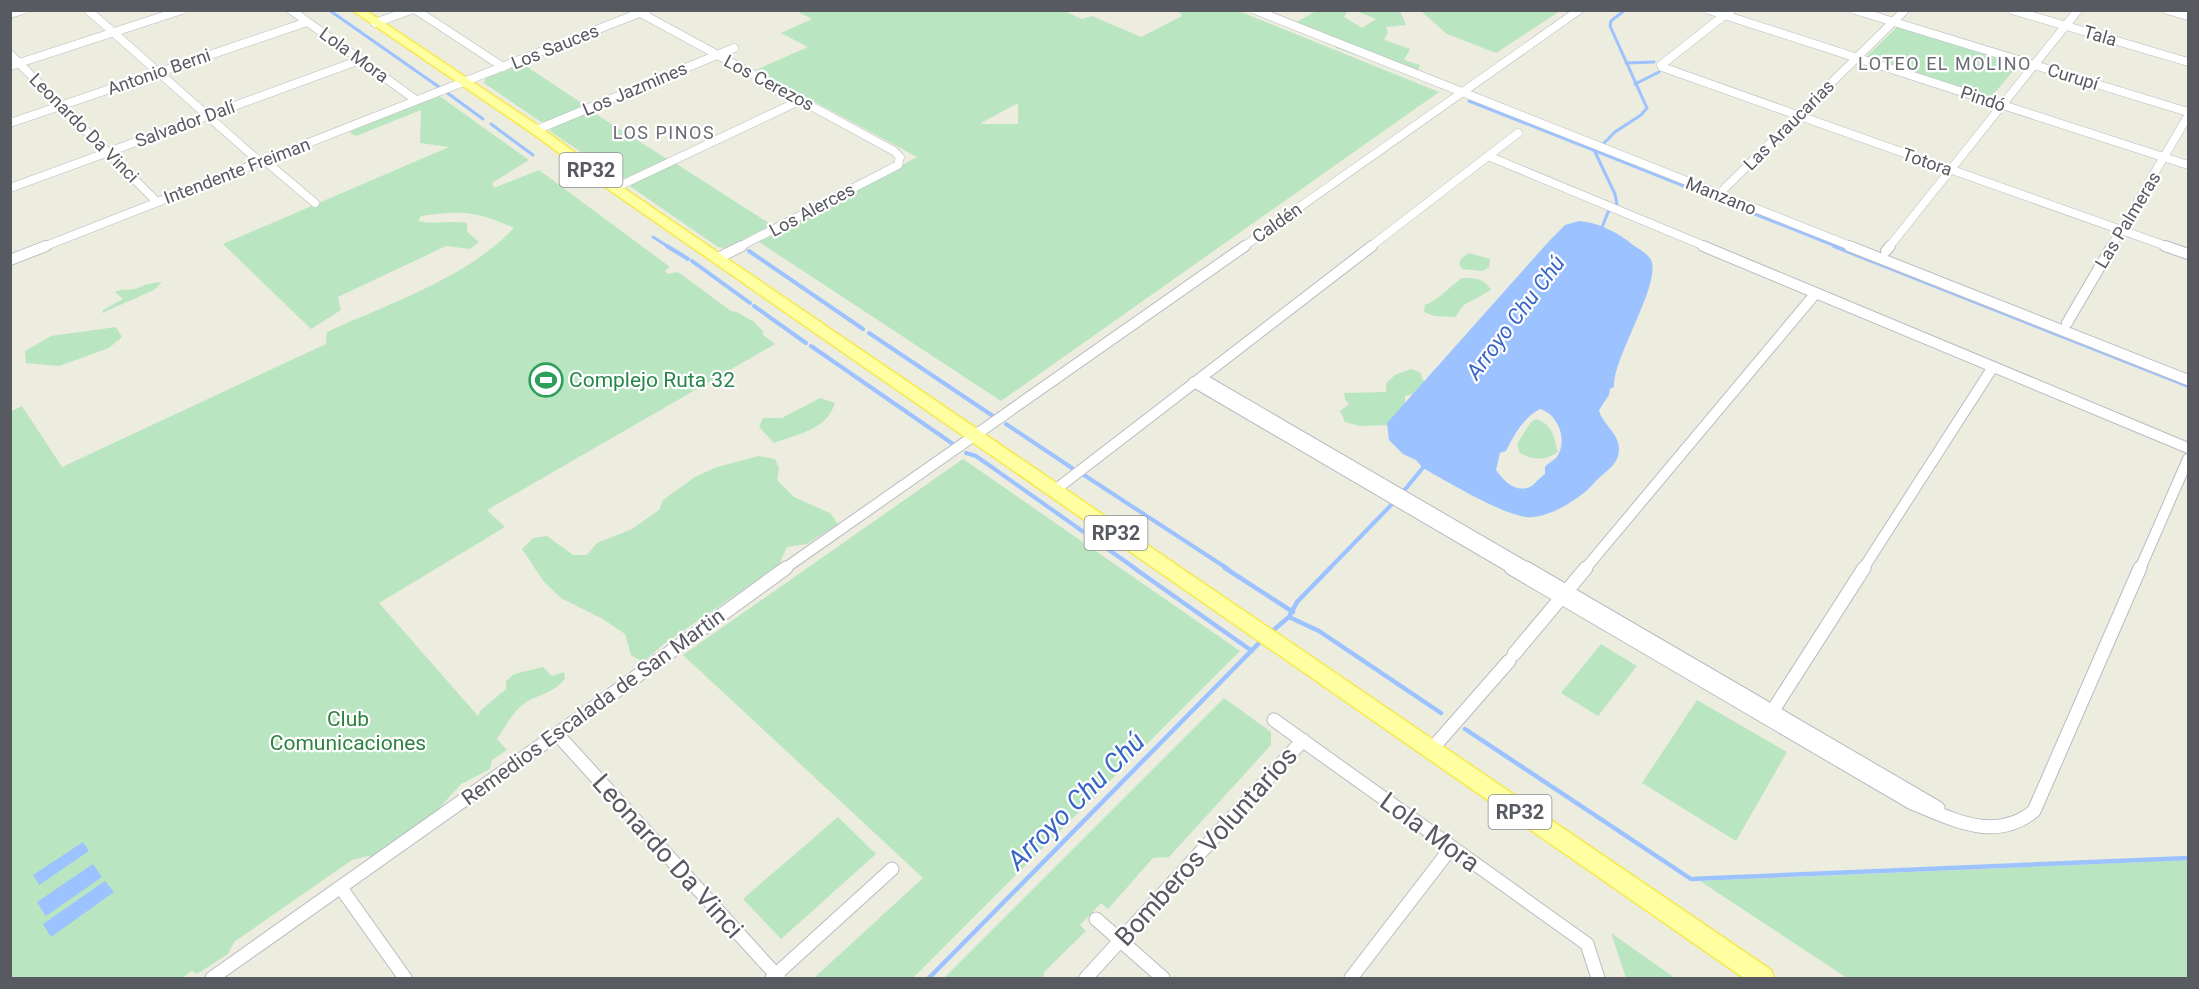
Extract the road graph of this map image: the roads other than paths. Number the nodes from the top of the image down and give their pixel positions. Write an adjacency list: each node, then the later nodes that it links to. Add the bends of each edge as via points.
1 (23, 10): 17 (street)
2 (88, 10): 23 (street)
3 (182, 10): 23 (street)
4 (291, 10): 19 (street, Lola Mora)
5 (357, 10): 21 (main road, RP32)
6 (414, 10): 21 (street); 33 (street)
7 (1255, 10): 36 (street, Manzano)
8 (1579, 10): 36 (street, Caldén)
9 (1709, 10): 16 (street, Pindó)
10 (1855, 10): 20 (street, Curupí)
11 (1905, 10): 20 (street, Las Araucarias)
12 (2012, 10): 22 (street, Tala)
13 (2078, 10): 22 (street)
14 (2167, 10): 18 (street)
15 (641, 11): 26 (street, Los Cerezos); 33 (street, Los Sauces)
16 (1728, 13): 27 (street, Pindó); 43 (street, Totora, via 1661,64 1666,70)
17 (10, 14)
18 (2188, 16)
19 (307, 22): 28 (street, Lola Mora); 34 (street, Antonio Berni)
20 (1893, 22): 27 (street, Las Araucarias); 31 (street, Curupí)
21 (375, 23): 35 (main road, RP32)
22 (2065, 26): 29 (street, Tala); 31 (street)
23 (112, 33): 30 (street); 34 (street)
24 (734, 48): 26 (street, Los Jazmines)
25 (10, 54): 30 (street, Leonardo Da Vinci)
26 (716, 55): 38 (street, Los Cerezos); 45 (street, Los Jazmines)
27 (1856, 58): 40 (street, Pindó); 43 (street, Las Araucarias)
28 (360, 60): 37 (street, Lola Mora); 42 (street, Salvador Dalí)
29 (2188, 62)
30 (20, 63): 32 (street); 39 (street, Leonardo Da Vinci)
31 (2034, 65): 40 (street); 41 (street, Curupí)
32 (10, 66)
33 (503, 67): 35 (street, Los Sauces)
34 (158, 72): 39 (street, Antonio Berni); 42 (street)
35 (464, 82): 37 (street, Intendente Freiman); 45 (main road, RP32)
36 (1462, 93): 68 (street, Manzano); 69 (street, Caldén)
37 (416, 100): 51 (street, Intendente Freiman)
38 (801, 100): 49 (street, Los Cerezos); 55 (street)
39 (62, 105): 44 (street, Antonio Berni); 47 (street, Leonardo Da Vinci)
40 (2002, 105): 50 (street, Pindó); 53 (street)
41 (2188, 114): 50 (street, Las Palmeras)
42 (207, 116): 47 (street, Salvador Dalí); 51 (street)
43 (1798, 117): 53 (street, Totora); 56 (street, Las Araucarias)
44 (10, 123)
45 (536, 130): 55 (main road, RP32)
46 (1518, 133): 48 (street)
47 (108, 152): 54 (street, Salvador Dalí); 57 (street, Leonardo Da Vinci)
48 (1488, 156): 64 (street); 67 (street)
49 (900, 157): 62 (street, Los Alerces, via 897,165)
50 (2165, 158): 52 (street, Pindó); 59 (street, Las Palmeras)
51 (262, 161): 57 (street, Intendente Freiman); 58 (street)
52 (2188, 165)
53 (1950, 170): 59 (street, Totora); 60 (street)
54 (10, 188)
55 (615, 188): 62 (main road, RP32)
56 (1724, 189)
57 (157, 202): 63 (street, Intendente Freiman)
58 (315, 203)
59 (2121, 230): 61 (street, Totora); 65 (street, Las Palmeras)
60 (1886, 251)
61 (2188, 254)
62 (718, 258): 69 (main road, RP32)
63 (10, 260)
64 (1816, 293): 66 (street); 73 (street)
65 (2067, 323)
66 (1993, 367): 70 (street); 74 (street)
67 (1197, 380): 72 (street); 73 (street)
68 (2188, 380)
69 (975, 436): 72 (main road, RP32); 76 (street, Remedios Escalada de San Martin, via 852,520)
70 (2188, 448)
71 (2188, 459): 74 (street, via 2034,811 2025,821 2009,827 1983,828 1912,803)
72 (1055, 490): 78 (main road, RP32)
73 (1565, 594): 74 (street); 78 (street)
74 (1771, 714)
75 (1274, 720): 77 (street, Lola Mora)
76 (557, 734): 81 (street, Remedios Escalada de San Martin); 84 (street, Leonardo Da Vinci)
77 (1303, 740): 79 (street, Lola Mora); 83 (street, Bomberos Voluntarios)
78 (1431, 750): 91 (main road, RP32)
79 (1451, 848): 89 (street); 90 (street, Lola Mora, via 1587,944)
80 (892, 869): 84 (street)
81 (341, 888): 85 (street, Remedios Escalada de San Martin); 86 (street)
82 (1096, 919): 83 (street)
83 (1121, 941): 87 (street, Bomberos Voluntarios); 88 (street)
84 (775, 977)
85 (212, 978)
86 (405, 978)
87 (1086, 978)
88 (1163, 978)
89 (1351, 978)
90 (1598, 978)
91 (1763, 978)

